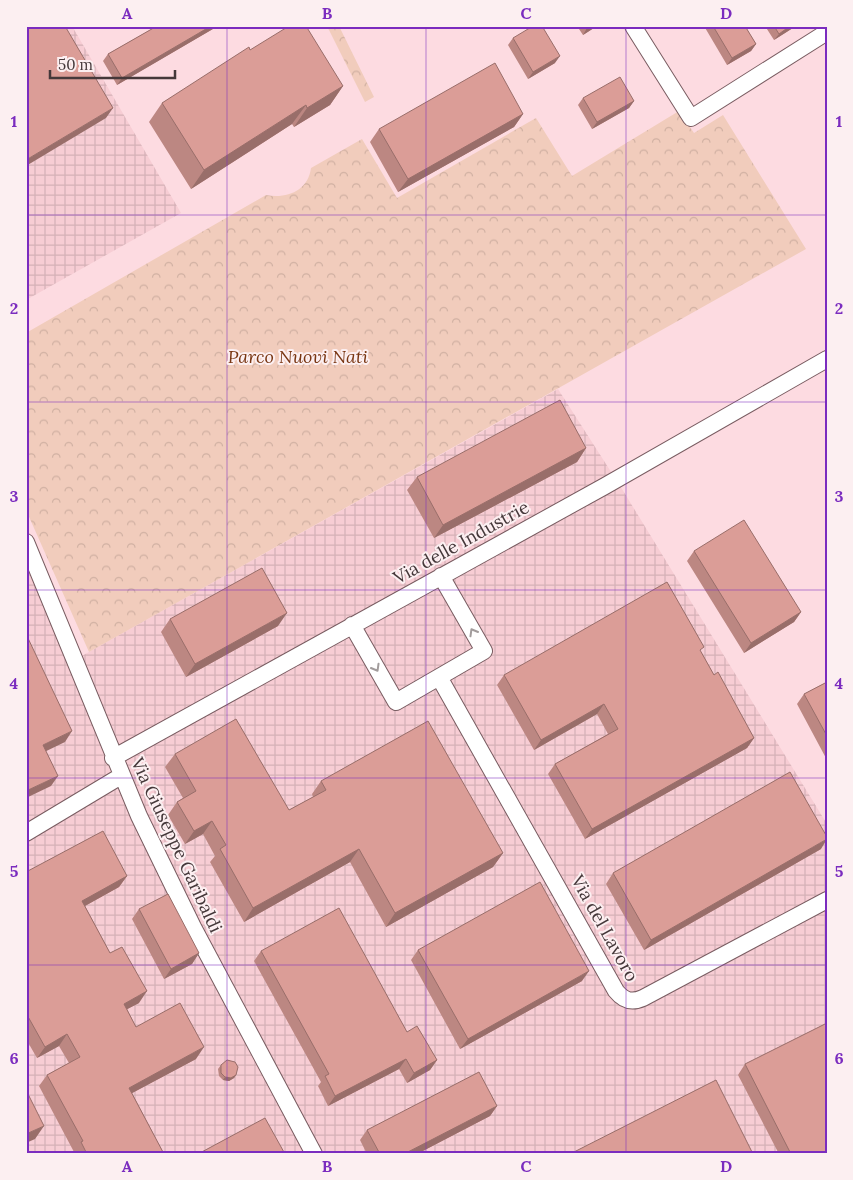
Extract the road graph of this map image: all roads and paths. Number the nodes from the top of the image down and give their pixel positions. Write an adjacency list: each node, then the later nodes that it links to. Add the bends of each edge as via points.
1 (632, 26): 2 (street, via 691,118)
2 (827, 32)
3 (827, 359): 5 (street, Via delle Industrie)
4 (26, 542): 8 (street, Via Giuseppe Garibaldi)
5 (441, 576): 6 (street, Via delle Industrie); 7 (street, one-way to 5, via 484,651)
6 (352, 625): 7 (street, one-way to 7, via 396,702); 8 (street, Via delle Industrie)
7 (439, 677): 11 (street, Via del Lavoro, via 623,999 634,1001 643,998)
8 (113, 758): 9 (street, Via Giuseppe Garibaldi)
9 (121, 776): 10 (street); 12 (street, Via Giuseppe Garibaldi, via 181,904)
10 (26, 833)
11 (827, 900)
12 (314, 1154)

